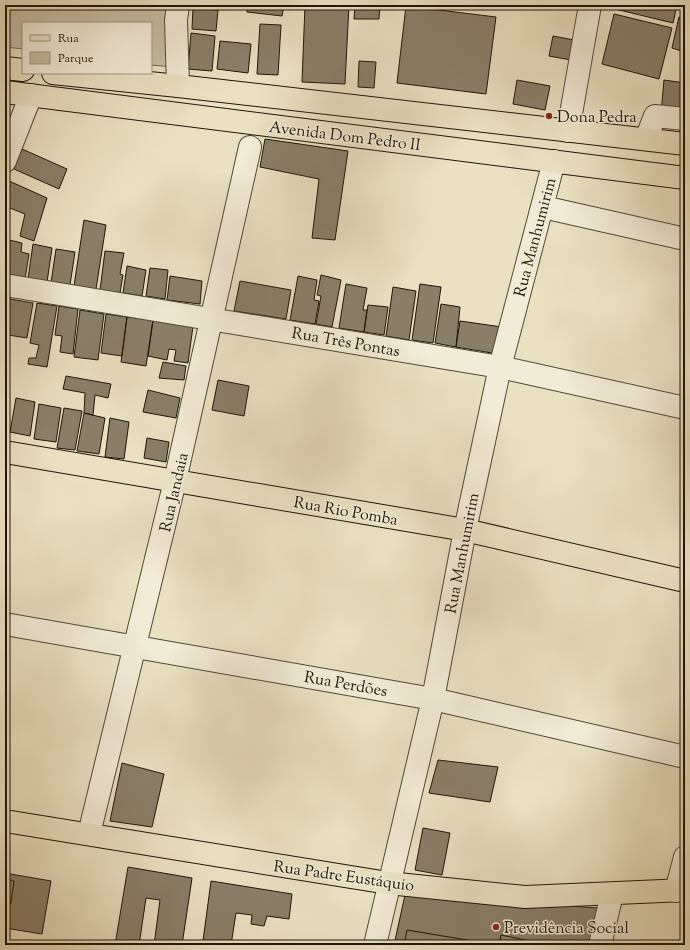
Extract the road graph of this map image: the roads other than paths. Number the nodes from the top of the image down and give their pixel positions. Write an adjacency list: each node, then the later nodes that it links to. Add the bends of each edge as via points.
1 (178, 5): 6 (street)
2 (590, 5): 10 (street)
3 (5, 68): 4 (main road)
4 (22, 70)
5 (63, 74): 6 (main road, Avenida Dom Pedro II)
6 (178, 86): 10 (main road, Avenida Dom Pedro II)
7 (5, 92): 8 (main road, Avenida Dom Pedro II)
8 (31, 95): 14 (street); 15 (main road, Avenida Dom Pedro II)
9 (685, 119): 11 (street, via 655,116)
10 (568, 131): 11 (main road, Avenida Dom Pedro II)
11 (646, 139): 12 (main road, Avenida Dom Pedro II)
12 (685, 144)
13 (250, 147): 20 (street, Rua Jandaia)
14 (5, 161)
15 (554, 162): 16 (main road, Avenida Dom Pedro II); 17 (street, Rua Manhumirim)
16 (685, 178)
17 (543, 207): 18 (street); 21 (street, Rua Manhumirim)
18 (685, 239)
19 (5, 286): 20 (street, Rua Três Pontas)
20 (213, 318): 21 (street, Rua Três Pontas); 24 (street, Rua Jandaia)
21 (500, 367): 22 (street, Rua Três Pontas); 25 (street, Rua Manhumirim)
22 (685, 408)
23 (5, 452): 24 (main road, Rua Rio Pomba)
24 (175, 481): 25 (main road, Rua Rio Pomba); 28 (street, Rua Jandaia)
25 (465, 530): 26 (main road, Rua Rio Pomba); 29 (street, Rua Manhumirim)
26 (685, 581)
27 (5, 624): 28 (street, Rua Perdões)
28 (136, 647): 29 (street, Rua Perdões); 32 (street, Rua Jandaia)
29 (433, 698): 30 (street, Rua Perdões); 34 (street, Rua Manhumirim)
30 (685, 757)
31 (5, 821): 32 (main road, Rua Padre Eustáquio)
32 (89, 834): 34 (main road, Rua Padre Eustáquio)
33 (685, 857): 35 (street)
34 (388, 883): 36 (main road, Rua Padre Eustáquio, via 525,897); 37 (street, Rua Manhumirim)
35 (680, 890): 36 (main road, Rua Padre Eustáquio)
36 (612, 894): 38 (street)
37 (375, 945)
38 (600, 945)

